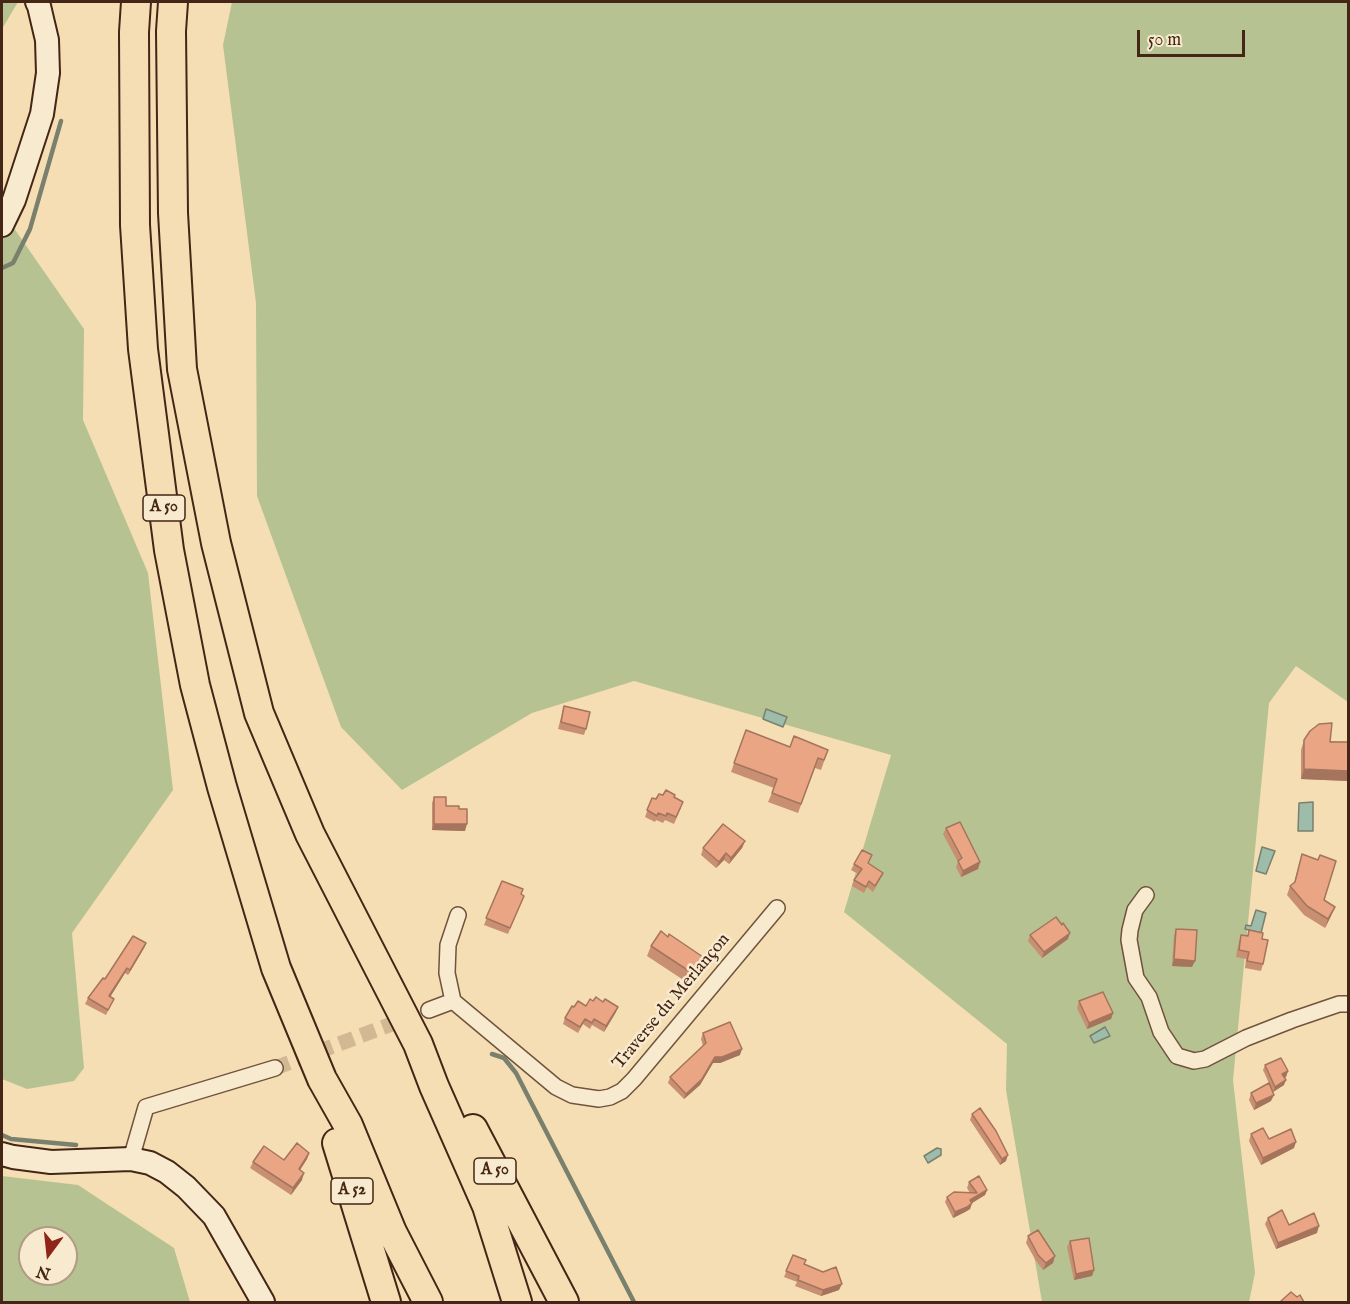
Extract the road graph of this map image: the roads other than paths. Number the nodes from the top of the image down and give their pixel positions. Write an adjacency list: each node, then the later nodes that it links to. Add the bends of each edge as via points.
1 (37, 2): 4 (main road, via 48,40 42,114)
2 (136, 2): 13 (highway, A 50, via 135,225 143,348 169,550 195,685 222,787 276,968)
3 (173, 2): 11 (highway, A 50, via 173,213 182,369 216,543 259,713 310,834)
4 (2, 225)
5 (1146, 895): 9 (street, via 1135,910 1130,930 1136,978 1177,1056 1194,1061 1205,1059 1255,1034)
6 (777, 908): 8 (street, Traverse du Merlançon, via 639,1073 622,1091 610,1097 585,1098 556,1087)
7 (458, 915): 8 (street, via 448,945 447,974)
8 (453, 1001): 10 (street)
9 (1348, 1004)
10 (429, 1010)
11 (418, 1044): 19 (highway, via 487,1206); 20 (highway, A 50, via 447,1080)
12 (275, 1068): 15 (street, via 146,1107)
13 (322, 1079): 17 (highway, A 52, via 332,1127); 18 (highway, A 50, via 348,1125 392,1232)
14 (2, 1154): 15 (main road, via 51,1162)
15 (130, 1159): 16 (main road, via 167,1172 214,1216)
16 (263, 1302)
17 (386, 1302)
18 (428, 1302)
19 (517, 1302)
20 (564, 1302)

